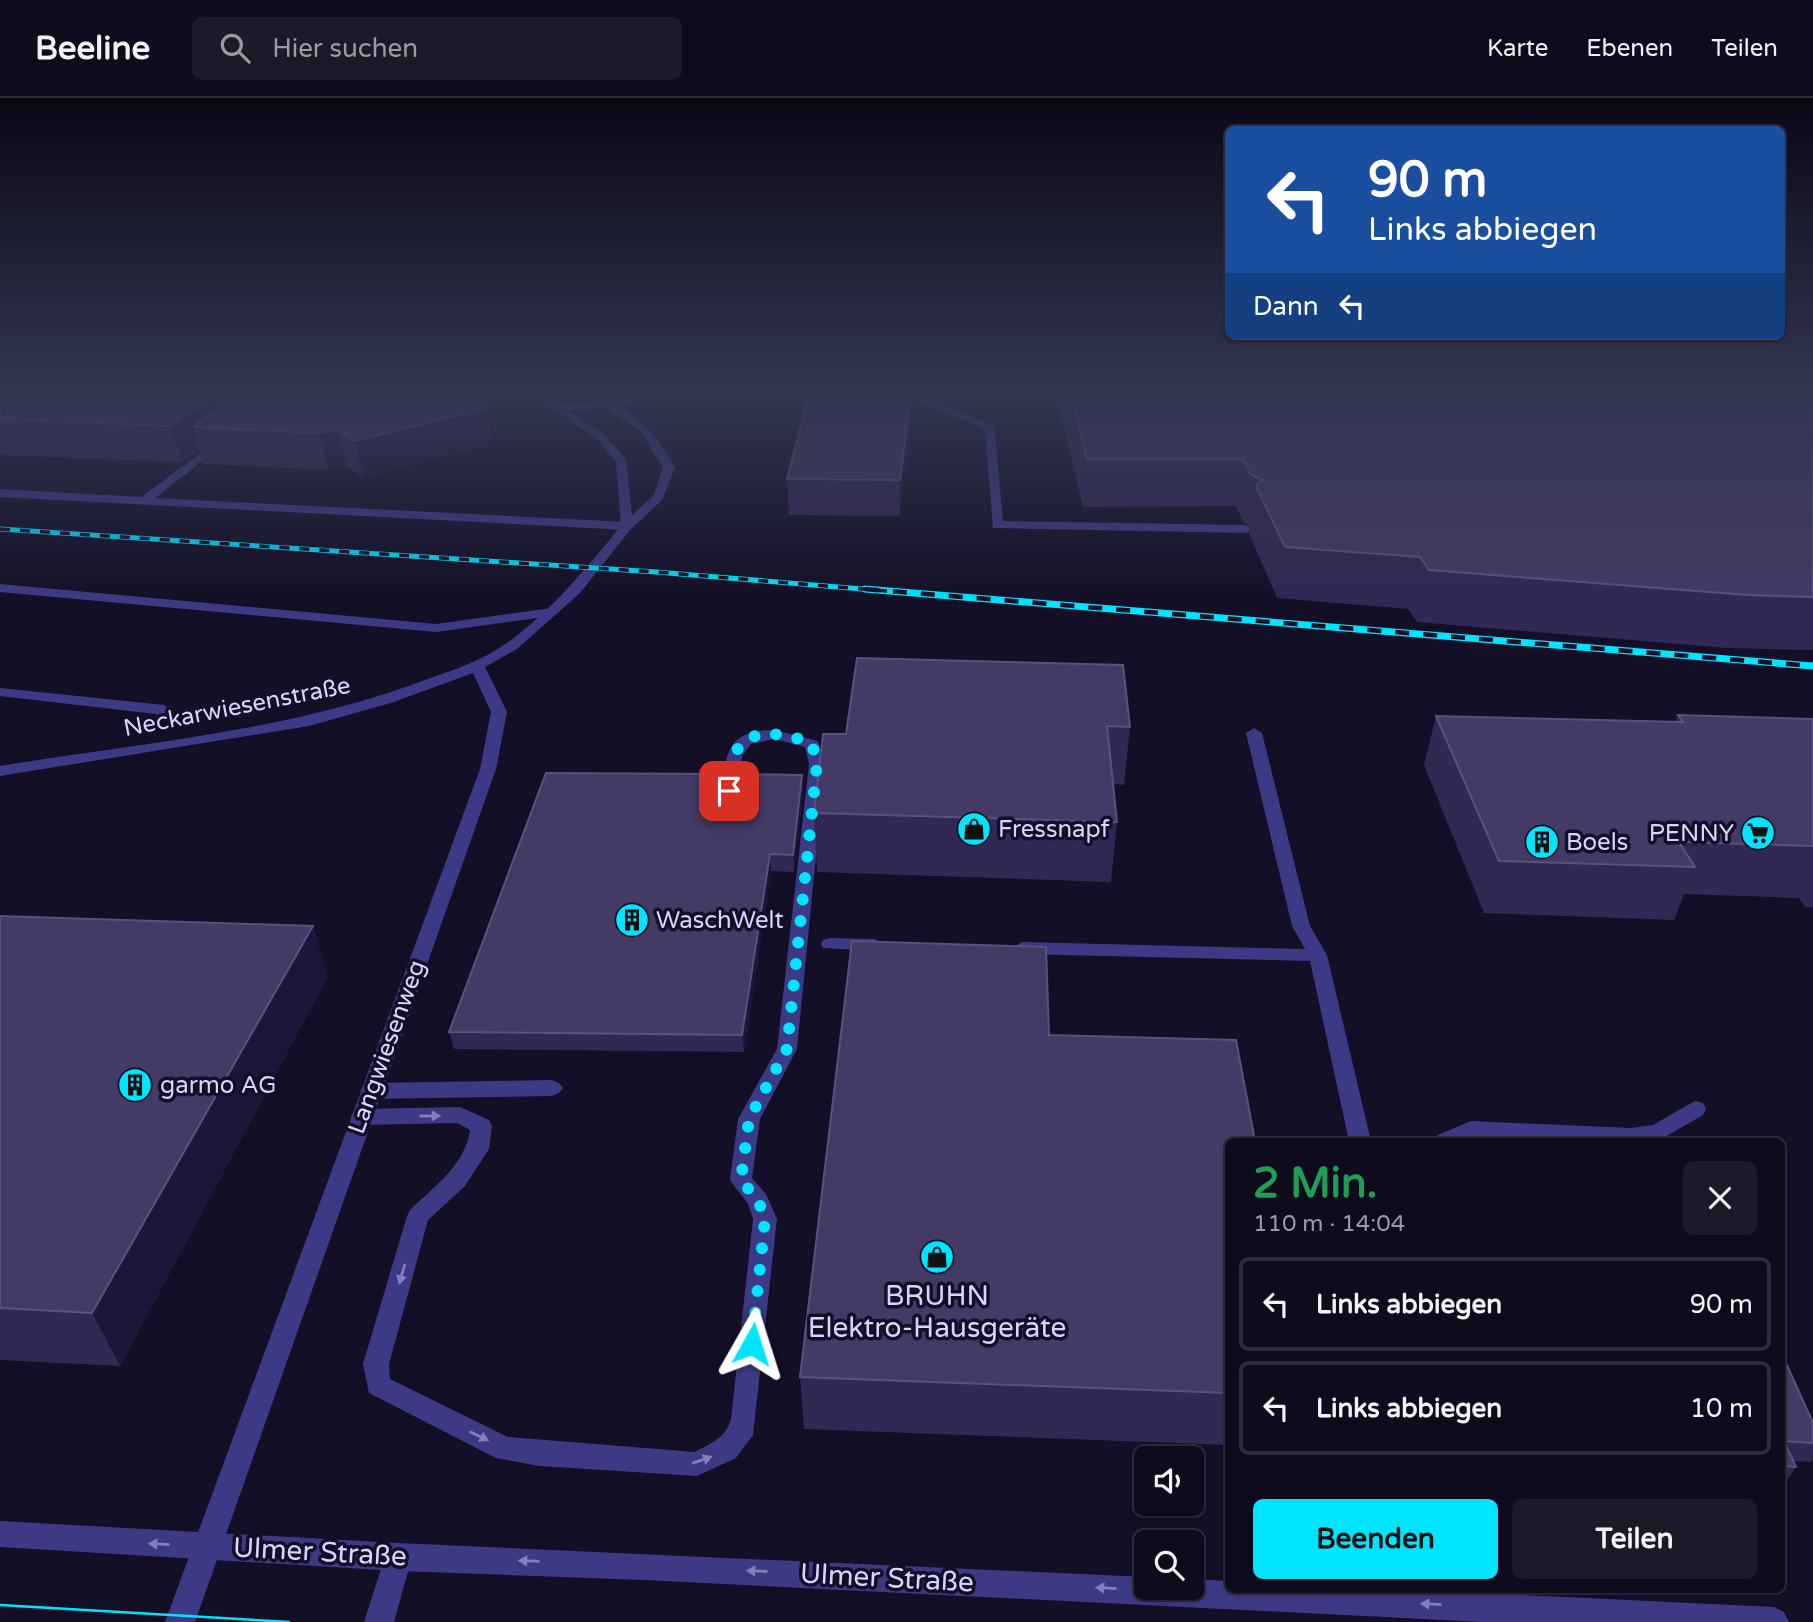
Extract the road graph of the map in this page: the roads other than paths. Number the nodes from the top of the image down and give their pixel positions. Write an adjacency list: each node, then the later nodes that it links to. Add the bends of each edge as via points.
1 (194, 462): 6 (street)
2 (622, 462): 7 (street)
3 (667, 462): 7 (street, via 669,468 658,497)
4 (992, 462): 8 (street, via 997,525)
5 (0, 493): 6 (street)
6 (144, 500): 7 (street)
7 (627, 526): 10 (street)
8 (1246, 529)
9 (0, 588): 10 (street, via 436,628)
10 (552, 612): 11 (street, via 512,646)
11 (477, 666): 15 (street, Neckarwiesenstraße, via 386,700 309,721); 22 (street, Langwiesenweg, via 499,712 488,769)
12 (0, 692): 13 (street)
13 (164, 710)
14 (1254, 733): 20 (street, via 1301,926)
15 (0, 771)
16 (729, 791): 24 (street, one-way to 16, via 460,1115 481,1126 478,1149 457,1180 418,1216 376,1364 379,1385 505,1449 697,1464 727,1449 740,1435 744,1419 765,1219 758,1200 741,1180 742,1157 749,1119 787,1049 817,764 812,744 786,736 750,738 736,752)
17 (830, 944): 18 (street)
18 (900, 945)
19 (997, 948): 20 (street)
20 (1318, 955): 25 (street)
21 (552, 1088): 22 (street)
22 (372, 1091): 24 (street, Langwiesenweg)
23 (1695, 1109): 26 (street, via 1658,1133 1631,1136 1471,1129)
24 (362, 1117): 28 (street, Langwiesenweg)
25 (1359, 1138)
26 (1452, 1138)
27 (0, 1534): 28 (street, Ulmer Straße, one-way to 27)
28 (210, 1547): 29 (street, Ulmer Straße); 33 (street, Langwiesenweg)
29 (398, 1557): 30 (street, Ulmer Straße, one-way to 29); 34 (street)
30 (1225, 1588)
31 (1357, 1593): 32 (street, Ulmer Straße, one-way to 31)
32 (1464, 1597): 35 (street, Ulmer Straße)
33 (180, 1622)
34 (379, 1622)
35 (1774, 1622)

